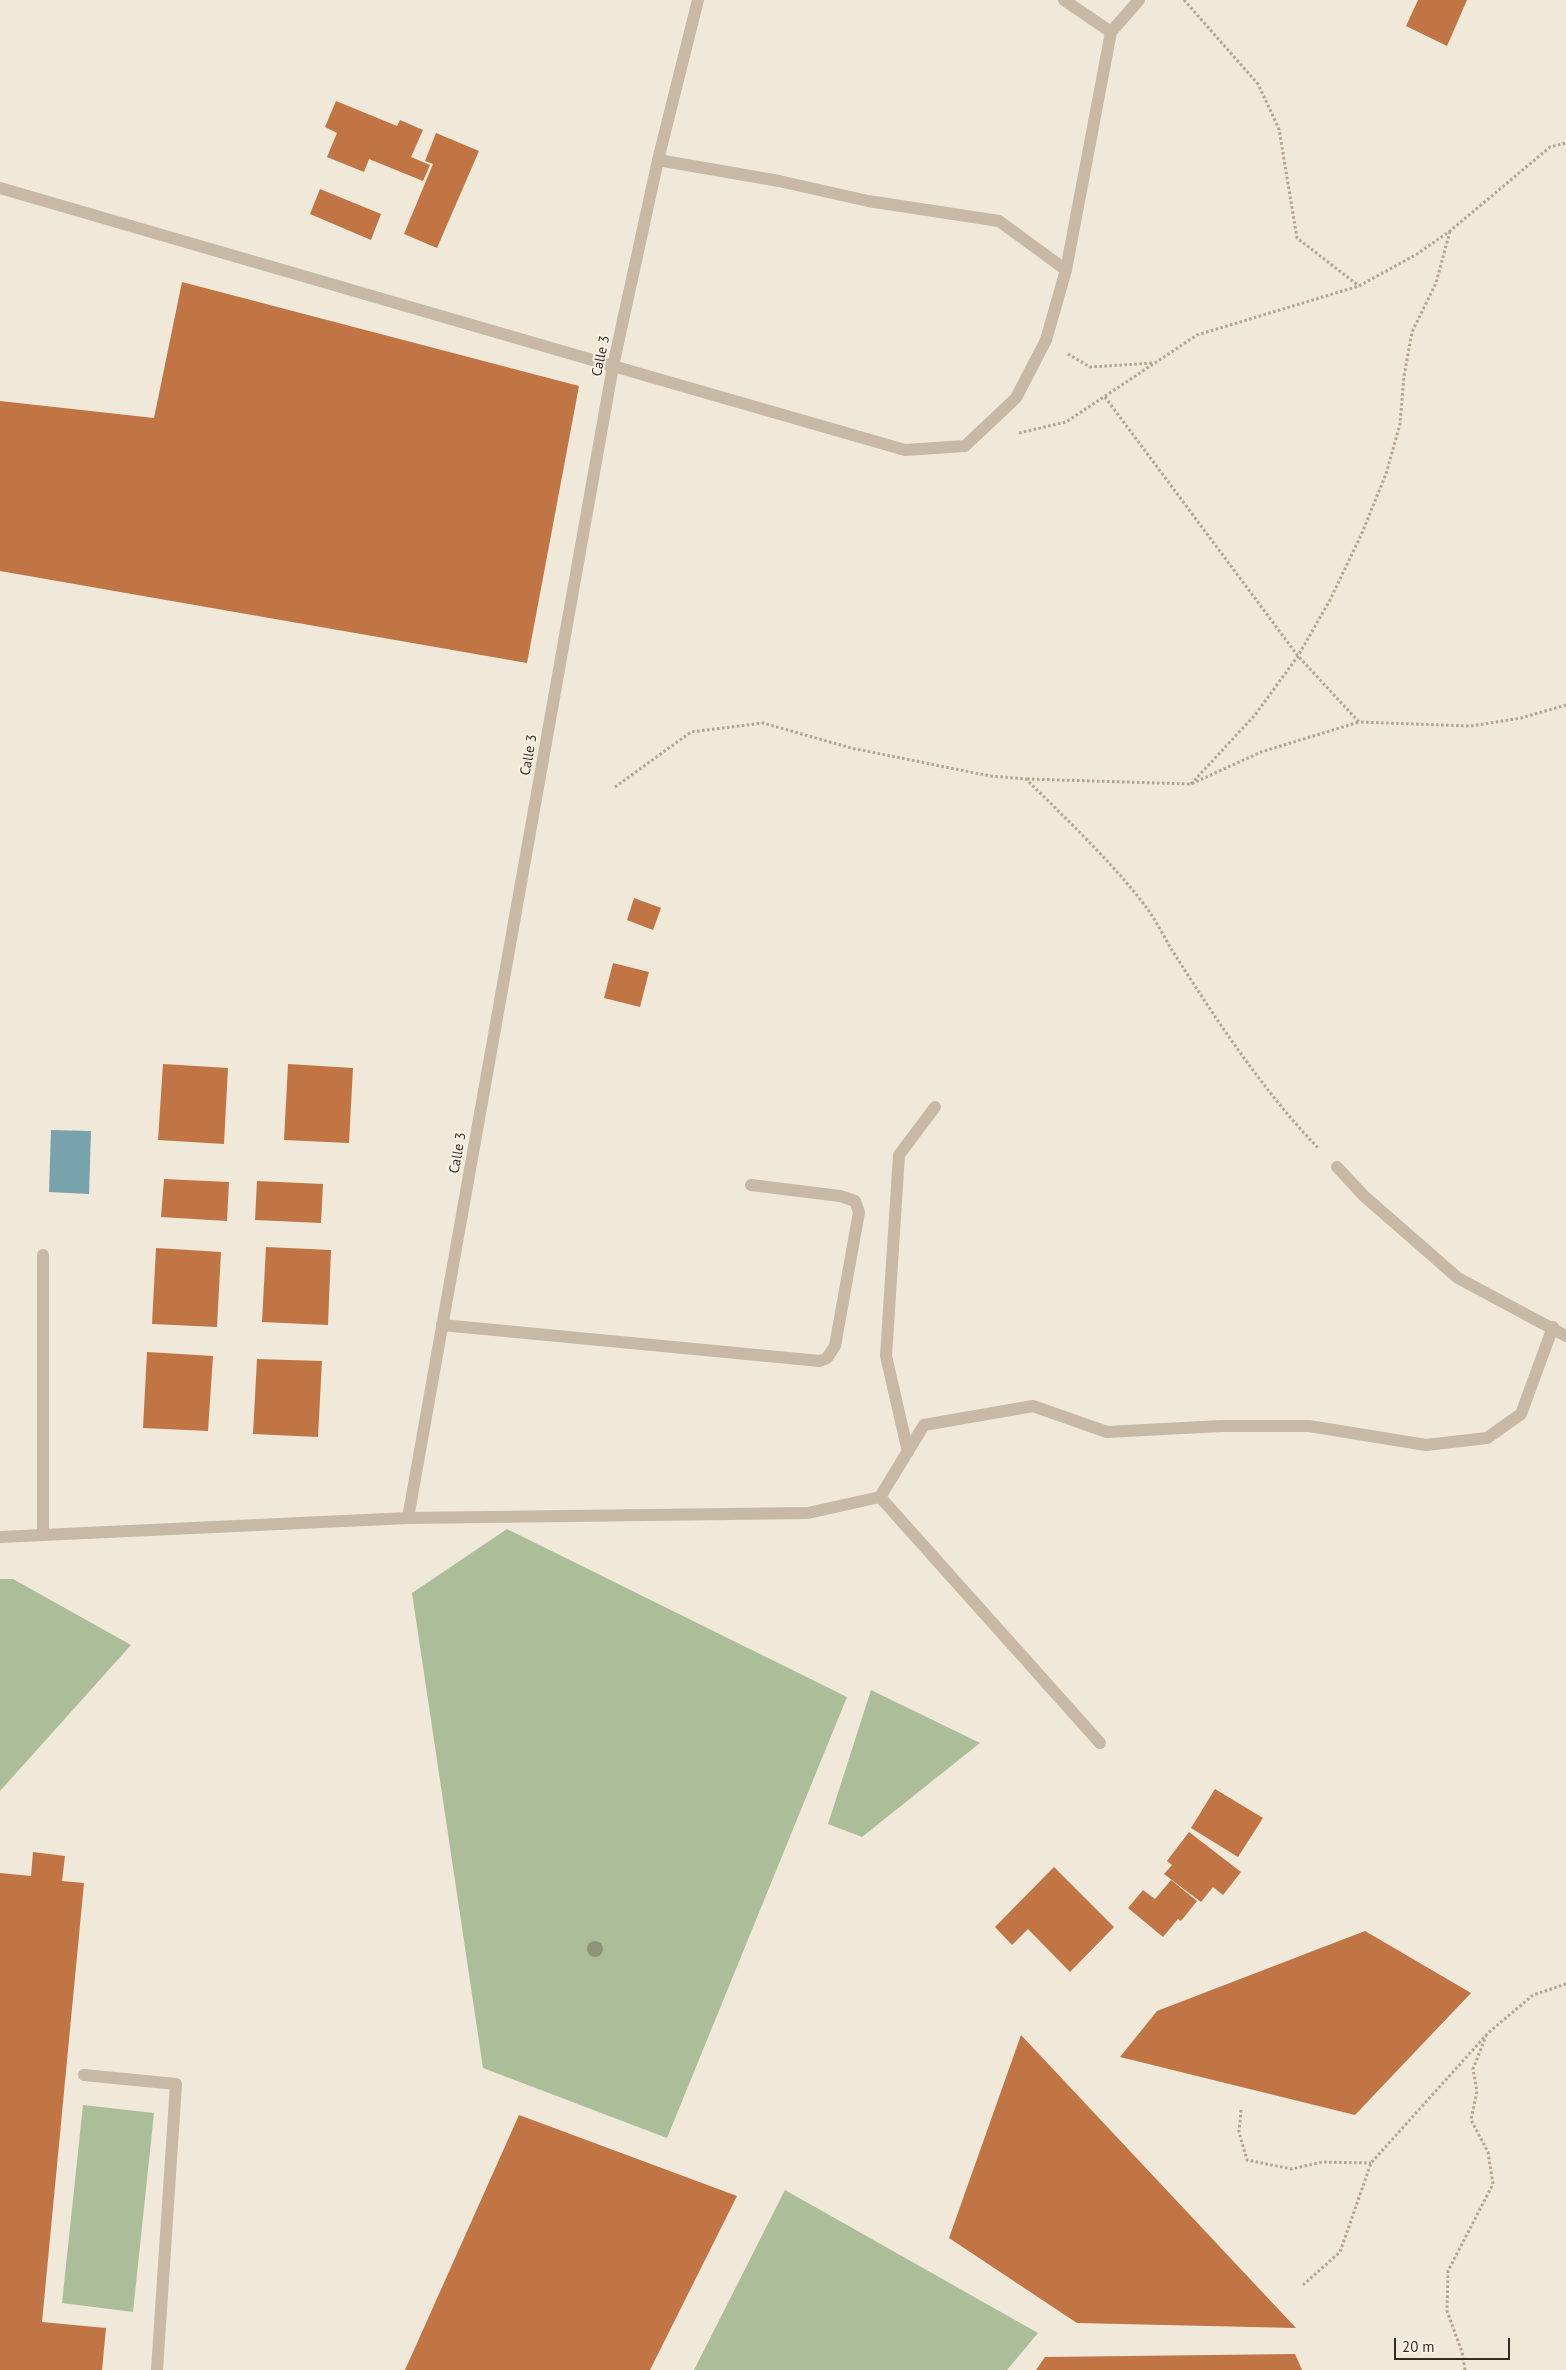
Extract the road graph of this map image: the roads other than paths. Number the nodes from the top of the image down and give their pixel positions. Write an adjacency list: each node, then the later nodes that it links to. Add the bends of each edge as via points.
1 (698, 0): 5 (street, Calle 3)
2 (1064, 0): 4 (street)
3 (1138, 0): 4 (street)
4 (1111, 32): 7 (street)
5 (658, 160): 7 (street, via 779,181 868,201 998,221); 8 (street, Calle 3)
6 (0, 188): 8 (street)
7 (1066, 270): 8 (street, via 1046,340 1016,398 965,446 905,450)
8 (613, 366): 13 (street, Calle 3)
9 (935, 1107): 16 (street, via 899,1156 886,1356)
10 (1336, 1167): 14 (street, via 1364,1196 1458,1278)
11 (752, 1185): 13 (street, via 840,1196 855,1201 858,1212 835,1346 827,1358 820,1361)
12 (43, 1255): 19 (street)
13 (442, 1325): 18 (street, Calle 3)
14 (1553, 1327): 15 (street); 16 (street, via 1522,1414 1487,1438 1426,1445 1309,1426 1221,1426 1107,1432 1033,1406 924,1425)
15 (1566, 1336)
16 (908, 1452): 17 (street)
17 (880, 1497): 18 (street, via 808,1513); 21 (street)
18 (408, 1518): 19 (street)
19 (43, 1535): 20 (street)
20 (0, 1537)
21 (1100, 1743)
22 (84, 2075): 23 (street, via 176,2084)
23 (157, 2370)

